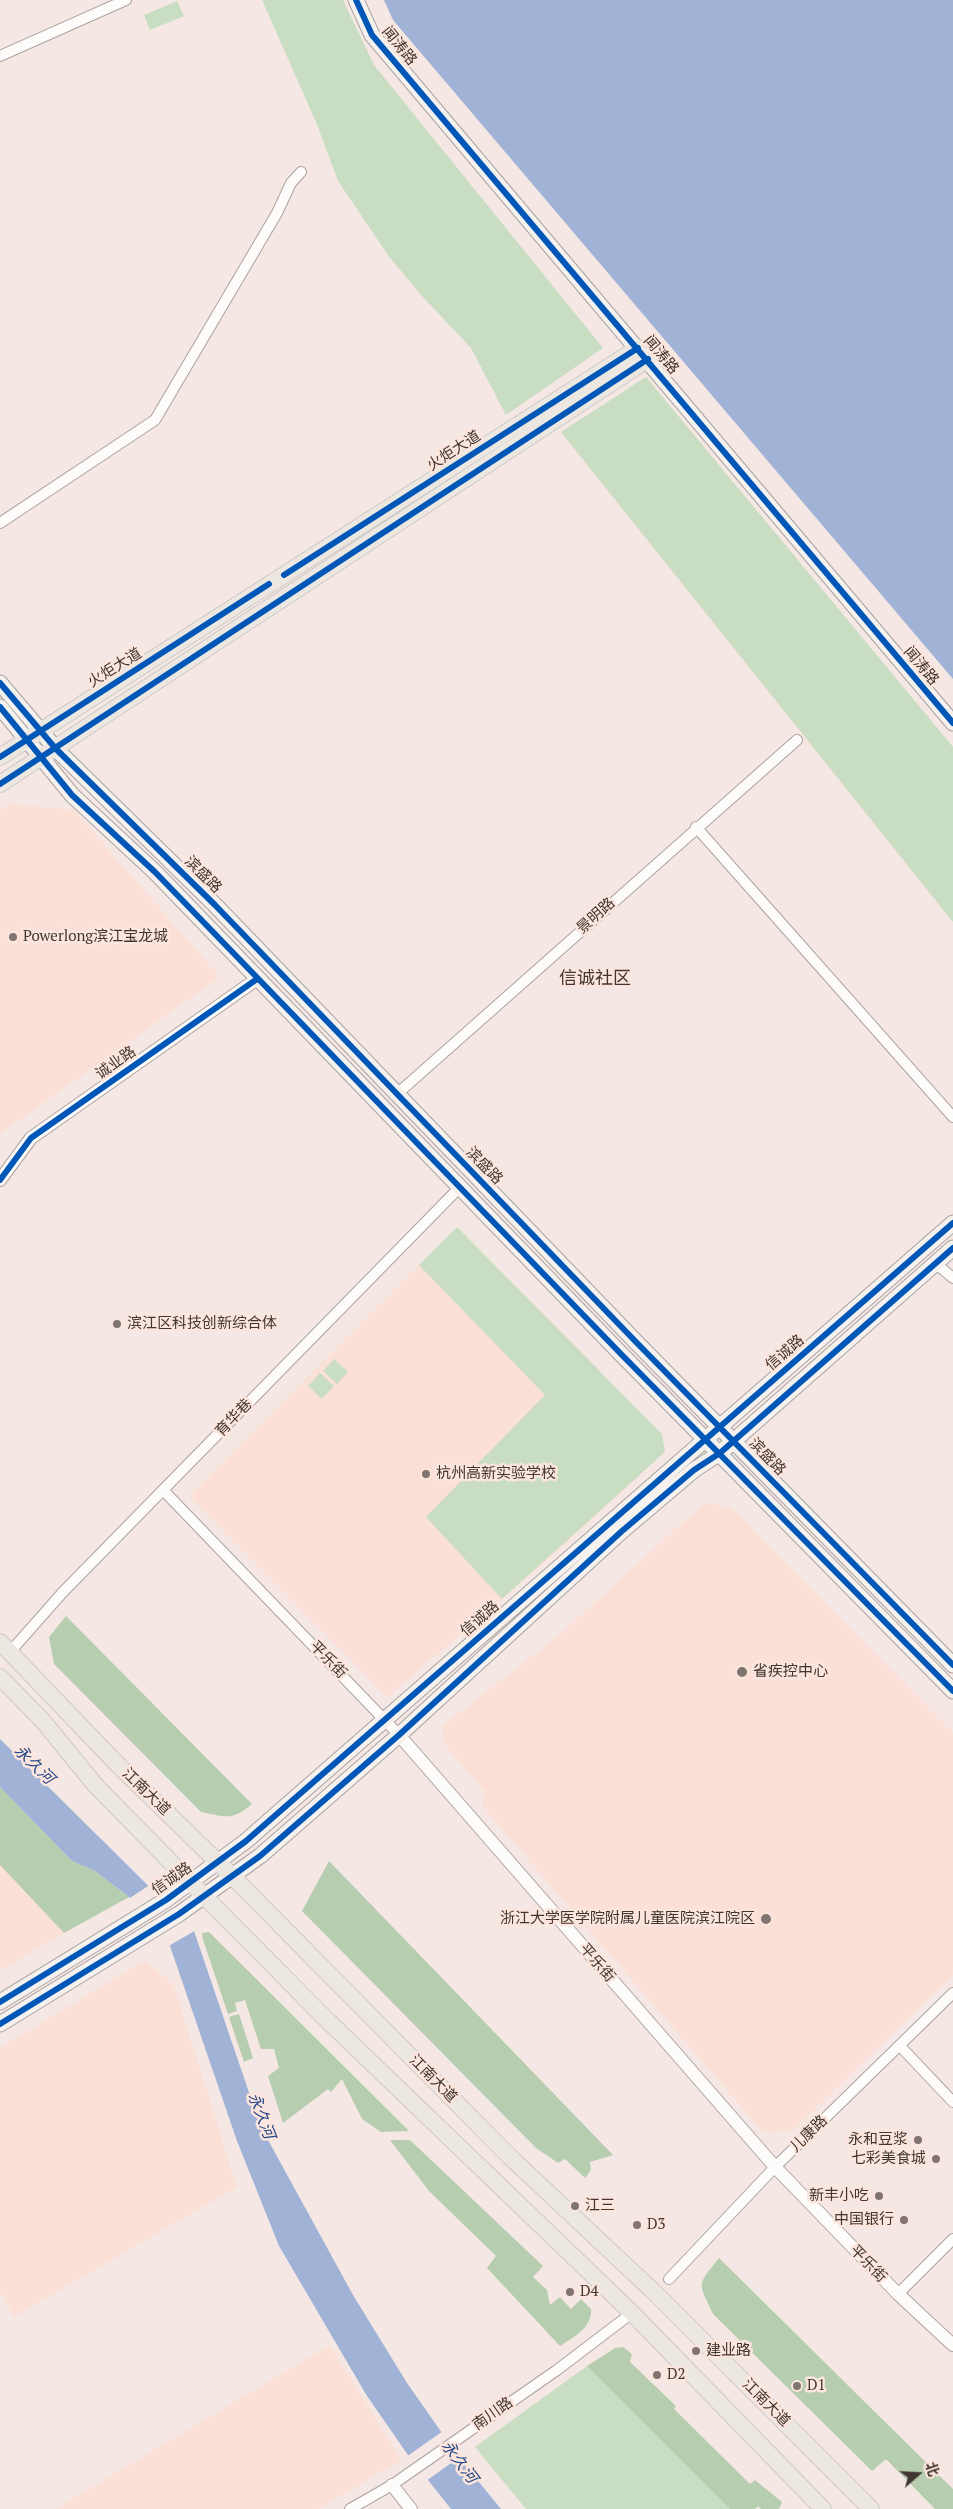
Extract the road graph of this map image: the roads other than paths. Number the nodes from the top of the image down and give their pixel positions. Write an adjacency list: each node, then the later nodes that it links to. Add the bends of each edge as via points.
1 (126, 0): 3 (street)
2 (356, 0): 5 (main road, 闻涛路, via 372,35)
3 (0, 56)
4 (301, 172): 6 (street, via 290,184 277,213 155,420)
5 (643, 353): 9 (main road, 闻涛路); 10 (main road, 火炬大道); 13 (main road, 火炬大道)
6 (0, 523)
7 (0, 683): 10 (main road, 滨盛路)
8 (0, 707): 11 (main road, 滨盛路)
9 (953, 722)
10 (41, 731): 11 (main road, 火炬大道); 13 (main road, 滨盛路)
11 (25, 740): 14 (main road, 火炬大道); 15 (main road, 滨盛路)
12 (797, 740): 17 (street, 景明路)
13 (56, 749): 15 (main road, 火炬大道); 19 (main road, 滨盛路, via 216,905)
14 (0, 757)
15 (40, 758): 16 (main road, 火炬大道); 18 (main road, 滨盛路, via 72,795 155,872)
16 (0, 784)
17 (696, 827): 19 (street, 景明路); 20 (street)
18 (257, 979): 21 (street, 诚业路, via 31,1138); 22 (main road, 滨盛路)
19 (397, 1094): 27 (main road, 滨盛路)
20 (953, 1117)
21 (0, 1180)
22 (460, 1187): 28 (main road, 滨盛路); 31 (street, 育华巷)
23 (953, 1223): 27 (main road, 信诚路)
24 (953, 1248): 25 (main road, 信诚路)
25 (936, 1263): 26 (street); 29 (main road, 信诚路)
26 (953, 1278)
27 (720, 1427): 28 (main road, 信诚路); 29 (main road, 滨盛路)
28 (706, 1439): 30 (main road, 滨盛路); 36 (main road, 信诚路)
29 (734, 1441): 30 (main road, 信诚路); 33 (main road, 滨盛路)
30 (720, 1453): 35 (main road, 滨盛路); 37 (main road, 信诚路, via 694,1470 622,1531)
31 (163, 1490): 32 (street, 育华巷); 36 (street, 平乐街)
32 (5, 1647): 38 (main road, 江南大道)
33 (953, 1665)
34 (0, 1677): 40 (main road, 江南大道, via 43,1721 96,1786)
35 (953, 1690)
36 (384, 1718): 37 (street, 平乐街); 38 (main road, 信诚路, via 246,1841)
37 (399, 1734): 39 (main road, 信诚路, via 260,1856); 47 (street, 平乐街)
38 (217, 1862): 39 (main road, 江南大道); 40 (main road, 信诚路)
39 (232, 1876): 41 (main road, 信诚路); 57 (main road, 江南大道, via 510,2157 654,2292)
40 (190, 1882): 41 (main road, 江南大道); 43 (main road, 信诚路)
41 (204, 1896): 44 (main road, 信诚路); 51 (main road, 江南大道, via 328,2021)
42 (953, 1993): 45 (street, 儿康路)
43 (0, 2002)
44 (0, 2024)
45 (900, 2046): 46 (street); 47 (street, 儿康路)
46 (953, 2102)
47 (775, 2167): 49 (street, 儿康路); 50 (street, 平乐街)
48 (953, 2239): 50 (street)
49 (670, 2279)
50 (898, 2294): 52 (street, 平乐街)
51 (632, 2313): 53 (street, 南川路, via 557,2370); 54 (main road, 江南大道)
52 (953, 2345)
53 (392, 2485): 55 (street, 南川路); 56 (street)
54 (818, 2508)
55 (350, 2509)
56 (411, 2509)
57 (871, 2509)

